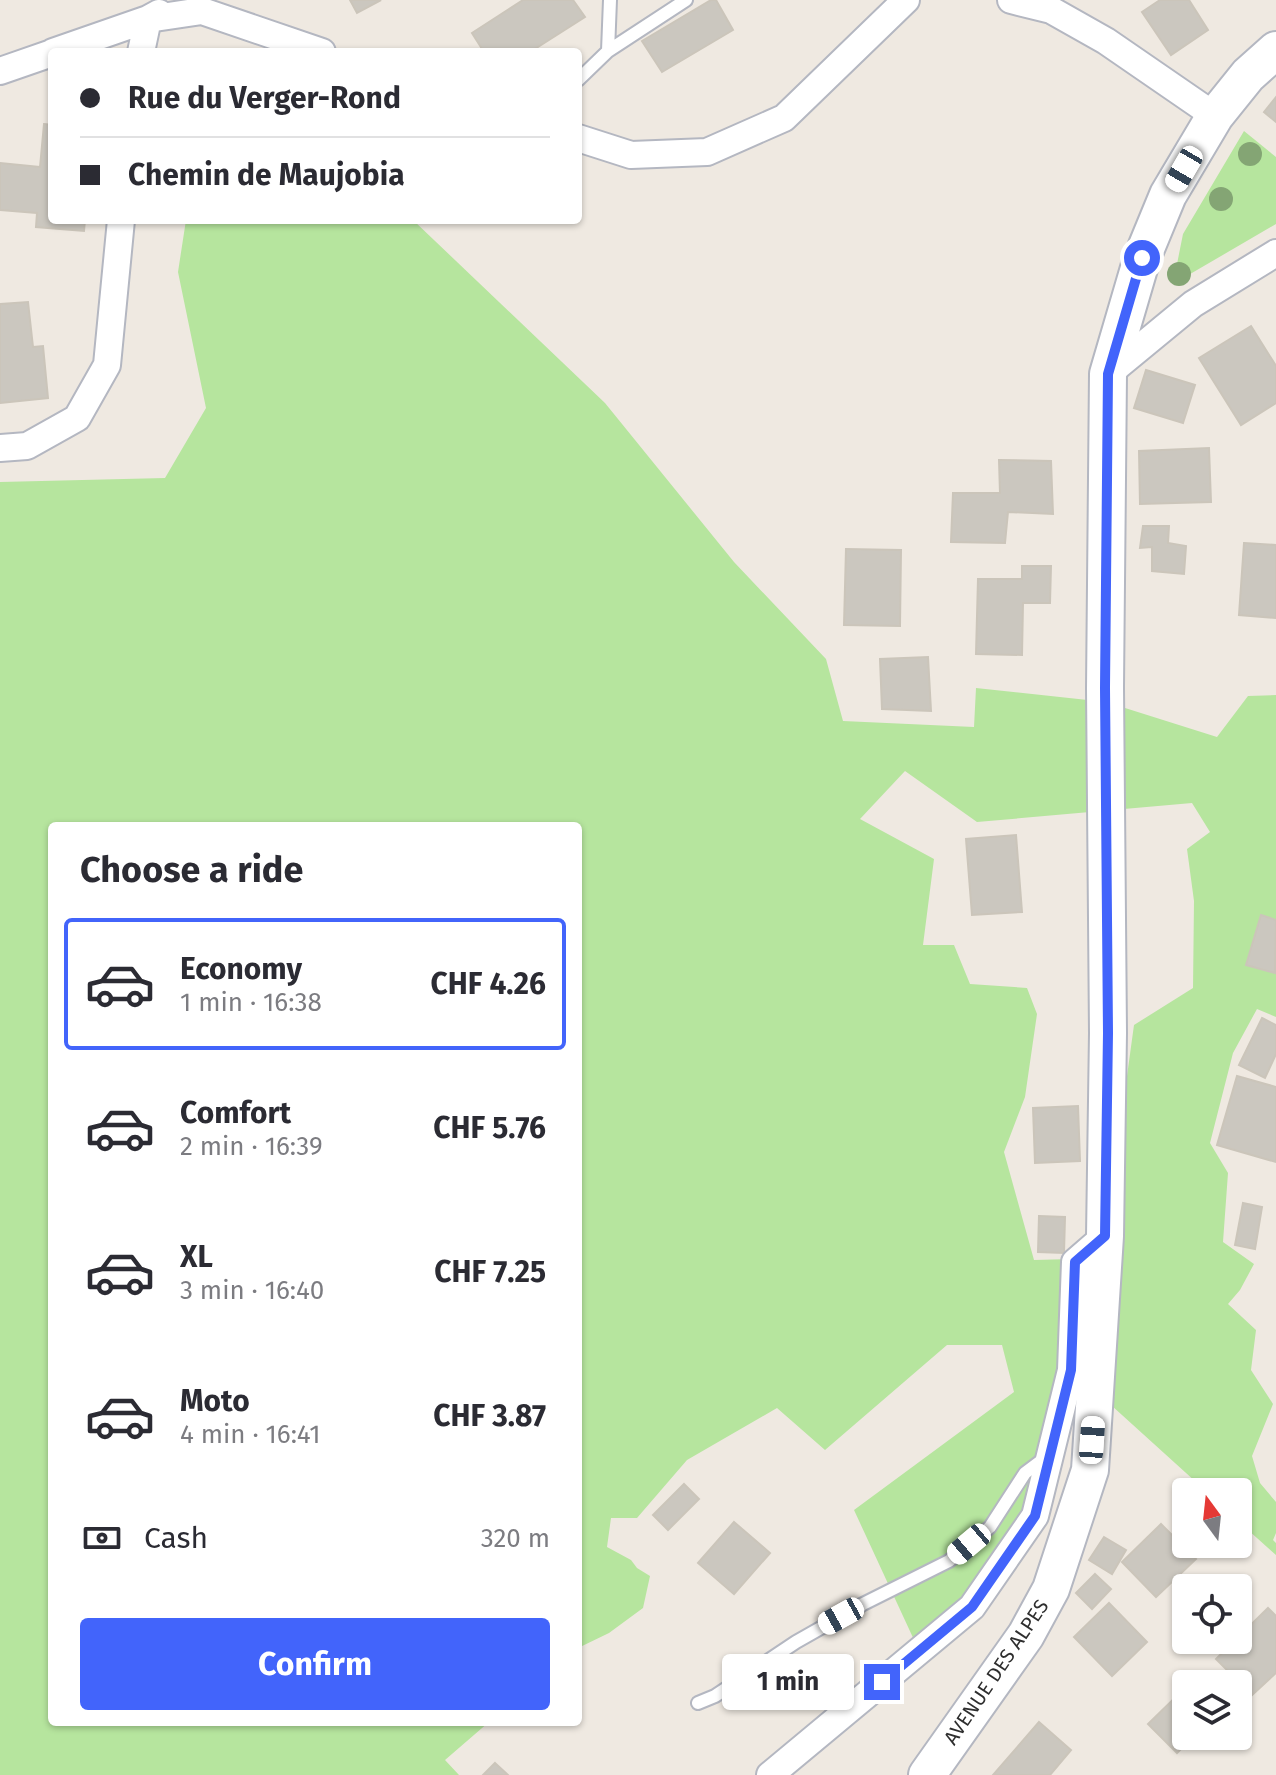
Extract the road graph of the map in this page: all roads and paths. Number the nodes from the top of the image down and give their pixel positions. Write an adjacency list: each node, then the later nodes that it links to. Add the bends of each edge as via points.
1 (184, 0): 6 (street)
2 (610, 0): 11 (lane)
3 (686, 0): 11 (lane)
4 (906, 0): 16 (street, via 784,118 707,152 631,155)
5 (1011, 0): 15 (street, via 1051,10 1106,41)
6 (148, 19): 7 (street); 8 (street); 9 (street, via 202,11)
7 (65, 48)
8 (142, 48)
9 (310, 48)
10 (1276, 50): 15 (main road, AVENUE DES ALPES)
11 (608, 51): 14 (lane)
12 (48, 54): 13 (street)
13 (0, 71)
14 (582, 76)
15 (1215, 116): 19 (main road, AVENUE DES ALPES, via 1168,195 1142,258)
16 (582, 139)
17 (121, 224): 20 (street, via 107,365 77,418 27,446)
18 (1276, 253): 19 (street, via 1193,304)
19 (1108, 374): 21 (main road, AVENUE DES ALPES)
20 (0, 448)
21 (1105, 1236): 22 (street, via 1075,1262 1071,1370); 25 (main road, AVENUE DES ALPES, via 1090,1470 1051,1589 1026,1635)
22 (1050, 1453): 23 (lane, via 1025,1473 990,1527 949,1561 863,1604); 24 (street, via 1035,1516 972,1607)
23 (698, 1703)
24 (770, 1775)
25 (927, 1775)

